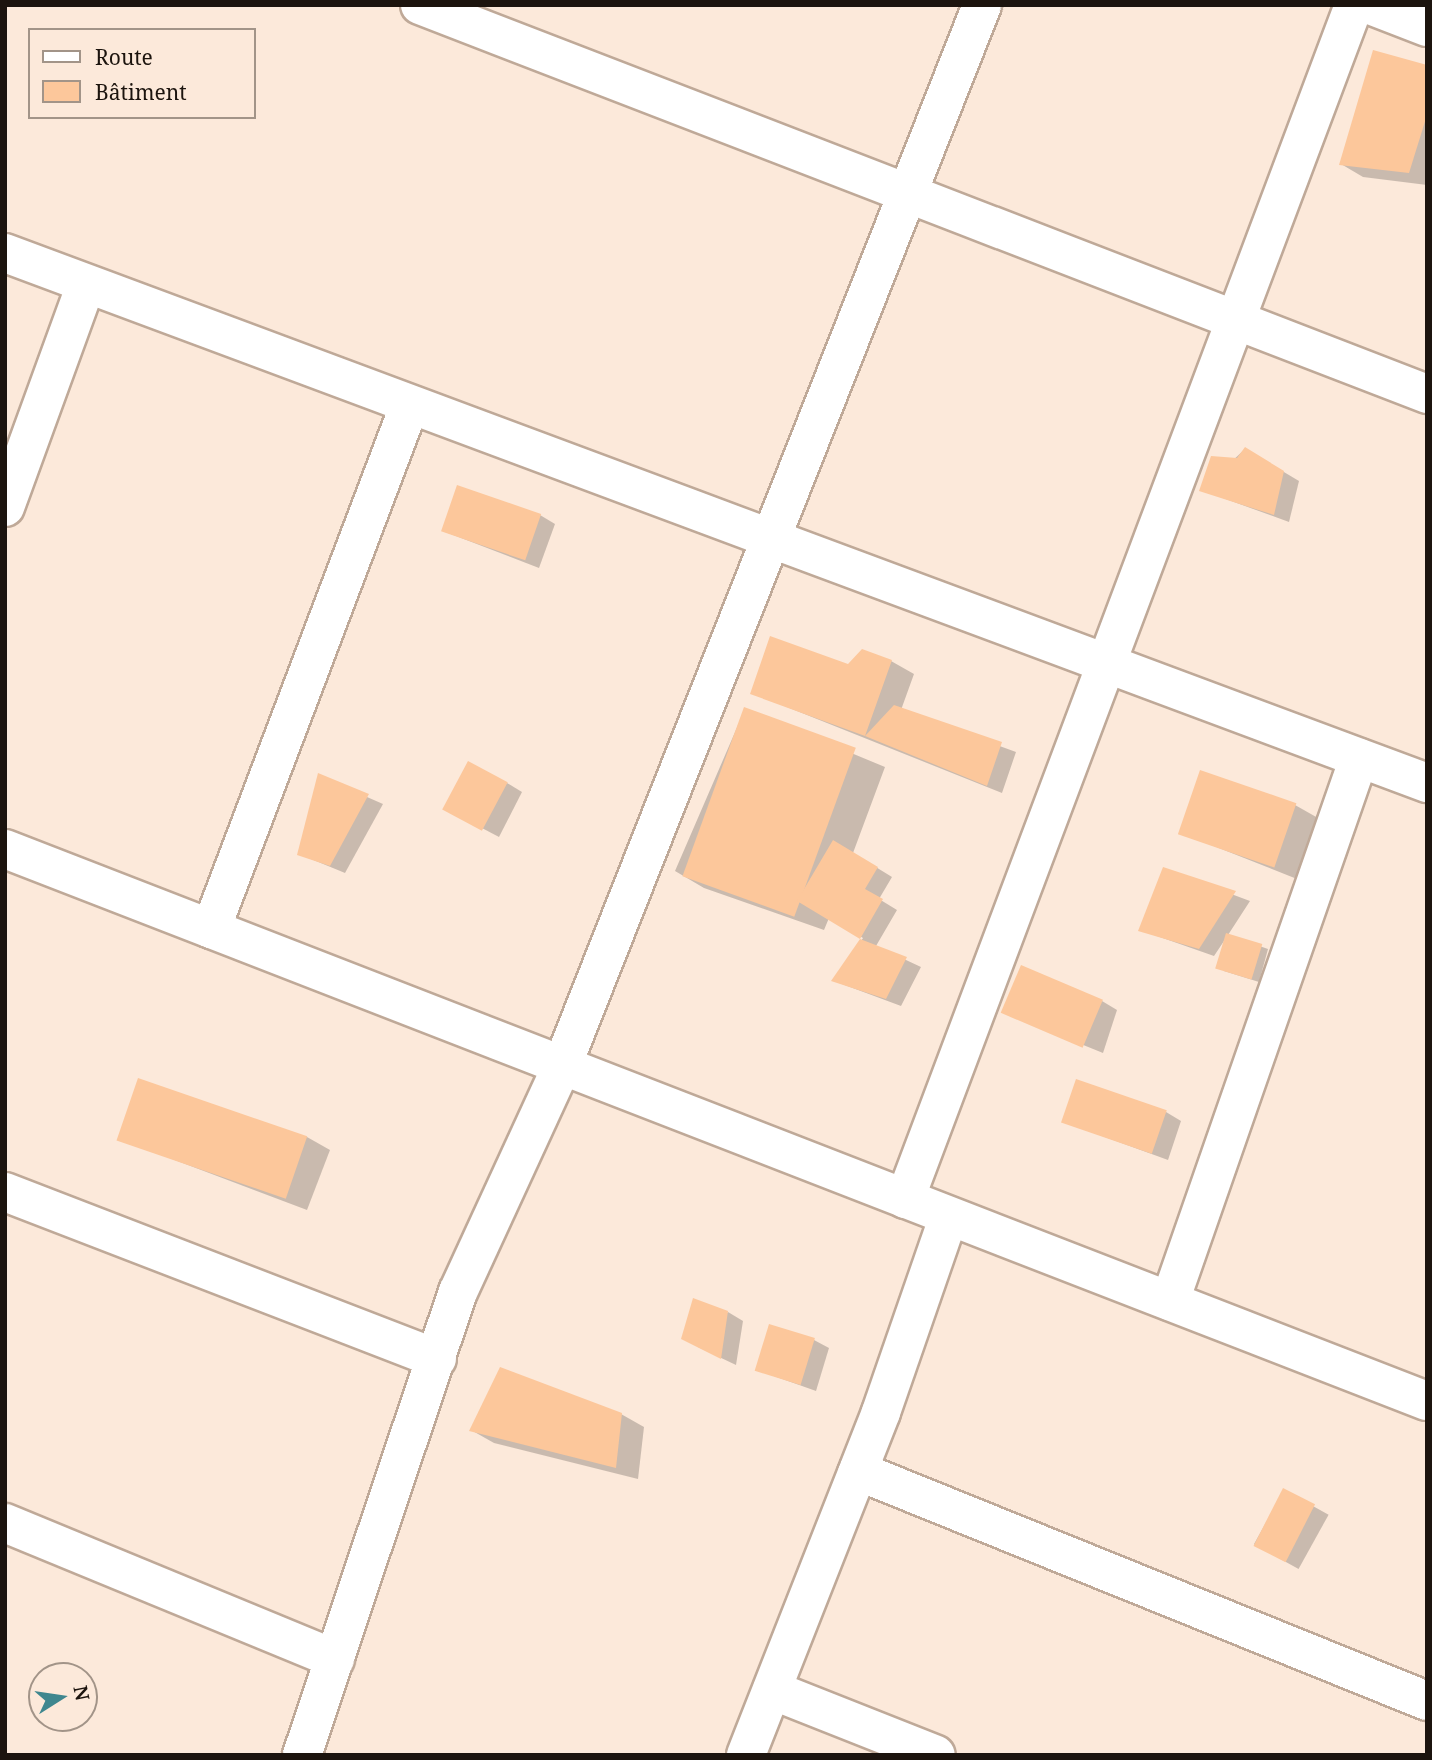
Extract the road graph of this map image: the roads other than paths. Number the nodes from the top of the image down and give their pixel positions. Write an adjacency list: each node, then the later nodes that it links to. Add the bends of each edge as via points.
1 (420, 5): 6 (street)
2 (982, 5): 6 (street)
3 (1354, 5): 9 (street)
4 (1370, 5): 5 (street)
5 (1427, 27)
6 (910, 193): 9 (street); 13 (street)
7 (5, 253): 8 (street)
8 (86, 284): 11 (street); 12 (street)
9 (1236, 320): 10 (street); 14 (street)
10 (1427, 394)
11 (410, 404): 13 (street); 18 (street)
12 (5, 508)
13 (771, 538): 14 (street); 19 (street)
14 (1106, 663): 15 (street); 21 (street)
15 (1359, 758): 16 (street); 23 (street)
16 (1427, 783)
17 (5, 849): 18 (street)
18 (211, 929): 19 (street)
19 (562, 1066): 21 (street); 24 (street, via 458,1292)
20 (5, 1192): 24 (street)
21 (905, 1199): 22 (street)
22 (949, 1216): 23 (street); 26 (street)
23 (1170, 1301): 25 (street)
24 (437, 1359): 28 (street)
25 (1427, 1401)
26 (858, 1471): 29 (street); 30 (street)
27 (5, 1523): 28 (street)
28 (335, 1659): 31 (street)
29 (772, 1690): 32 (street); 33 (street)
30 (1427, 1702)
31 (302, 1755)
32 (746, 1755)
33 (936, 1755)

